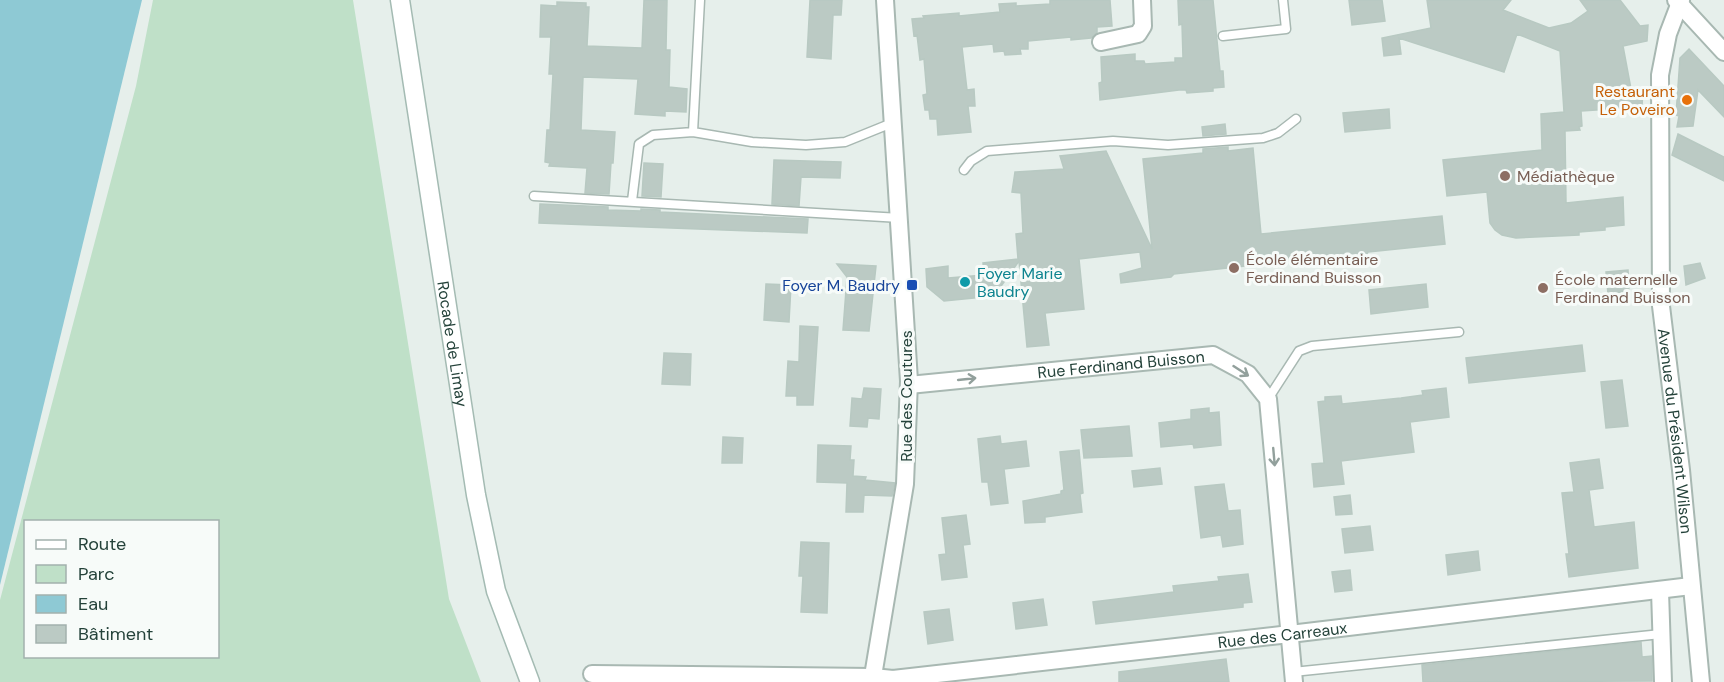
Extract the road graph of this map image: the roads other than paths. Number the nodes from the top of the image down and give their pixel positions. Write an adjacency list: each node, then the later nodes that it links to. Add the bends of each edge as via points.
1 (400, 0): 27 (main road, Rocade de Limay, via 476,495 496,591)
2 (700, 0): 12 (lane)
3 (885, 0): 11 (street, Rue des Coutures)
4 (1142, 0): 8 (street, via 1143,26 1138,34)
5 (1283, 0): 7 (lane, via 1286,29)
6 (1679, 1): 9 (street); 20 (street, Avenue du Président Wilson, via 1660,75 1661,306)
7 (1223, 36)
8 (1101, 42)
9 (1724, 52)
10 (1296, 119): 13 (lane, via 1278,133 1263,138 1168,145 1113,141 987,151)
11 (892, 123): 12 (lane, via 845,142 806,146); 16 (street, Rue des Coutures)
12 (693, 132): 15 (lane, via 653,135 639,144)
13 (964, 170)
14 (534, 196): 15 (lane)
15 (632, 201): 16 (lane)
16 (900, 218): 18 (street, Rue des Coutures)
17 (1459, 332): 19 (lane, via 1312,346 1299,351)
18 (909, 385): 19 (street, Rue Ferdinand Buisson, one-way to 19, via 1213,355 1248,374); 26 (street, Rue des Coutures, via 905,484)
19 (1268, 399): 22 (street, one-way to 22)
20 (1691, 586): 21 (street, Rue des Carreaux); 29 (street, Avenue du Président Wilson)
21 (1660, 591): 22 (street, Rue des Carreaux); 23 (street)
22 (1290, 634): 25 (street); 26 (street, Rue des Carreaux)
23 (1661, 634): 25 (lane); 28 (street)
24 (592, 674): 26 (street, Rue des Carreaux)
25 (1294, 677)
26 (872, 680)
27 (530, 682)
28 (1663, 682)
29 (1701, 682)

